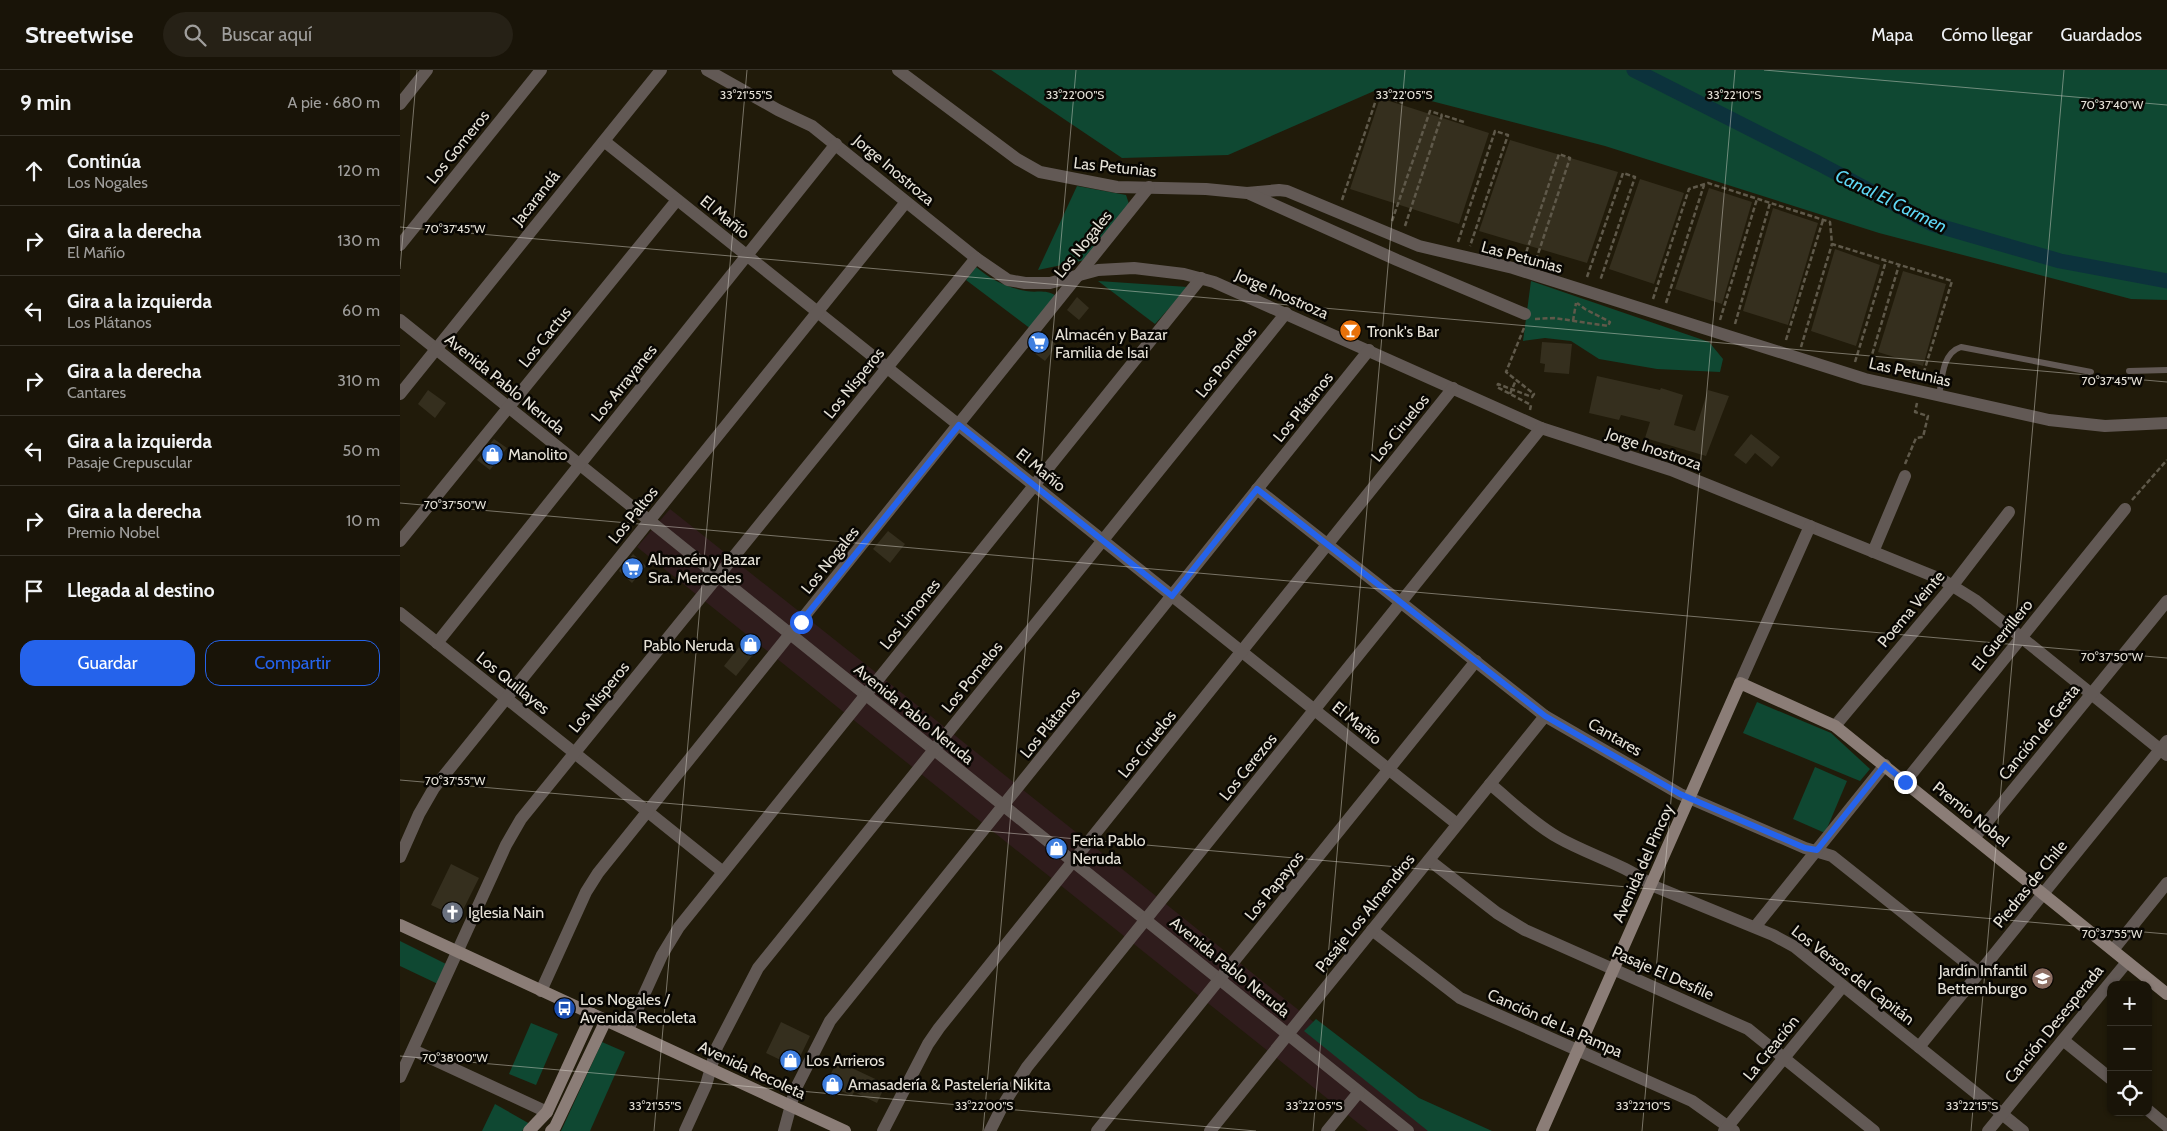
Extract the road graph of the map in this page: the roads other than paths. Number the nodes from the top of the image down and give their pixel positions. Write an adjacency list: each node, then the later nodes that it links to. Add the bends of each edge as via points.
1 (541, 70): 13 (street, Los Gomeros)
2 (661, 70): 7 (street, Jacarandá)
3 (706, 70): 8 (street, Jorge Inostroza, via 812,126)
4 (898, 70): 9 (street, Las Petunias, via 1017,159 1040,172 1117,186)
5 (422, 72): 6 (street)
6 (400, 104)
7 (604, 141): 11 (street, El Mañío); 22 (street, Jacarandá)
8 (836, 144): 12 (street, Jorge Inostroza); 14 (street, Los Arrayanes)
9 (1149, 187): 10 (street, Las Petunias); 16 (street, Los Nogales)
10 (1247, 193): 21 (street); 30 (street, Las Petunias, via 1287,191 1400,240 1526,272 1917,396)
11 (677, 200): 14 (street, El Mañío); 31 (street, Los Cactus)
12 (906, 202): 15 (street, Jorge Inostroza); 18 (street, Los Paltos)
13 (400, 244)
14 (747, 256): 18 (street, El Mañío); 35 (street, Los Arrayanes)
15 (976, 258): 16 (street, Jorge Inostroza, via 1001,276 1016,282 1050,283); 24 (street, Los Nísperos)
16 (1080, 274): 17 (street, Jorge Inostroza, via 1134,268); 33 (street, Los Nogales)
17 (1201, 278): 19 (street, Jorge Inostroza); 37 (street, Los Limones)
18 (818, 312): 24 (street, El Mañío); 41 (street, Los Paltos)
19 (1286, 313): 23 (street, Jorge Inostroza); 43 (street, Los Pomelos)
20 (400, 320): 22 (street, Avenida Pablo Neruda)
21 (1526, 320)
22 (436, 349): 29 (street, Jacarandá); 31 (street, Avenida Pablo Neruda)
23 (1369, 350): 28 (street, Jorge Inostroza); 38 (street, Los Plátanos)
24 (887, 368): 33 (street, El Mañío); 47 (street, Los Nísperos)
25 (2167, 370): 26 (lane)
26 (2129, 371)
27 (2092, 372): 30 (lane, via 1961,347 1949,355)
28 (1453, 388): 34 (street, Jorge Inostroza); 45 (street, Los Ciruelos)
29 (400, 394)
30 (1939, 396): 32 (street, Las Petunias, via 2058,421 2106,426)
31 (509, 407): 35 (street, Avenida Pablo Neruda); 44 (street, Los Cactus)
32 (2167, 423)
33 (959, 425): 37 (street, El Mañío); 53 (street, Los Nogales)
34 (1541, 428): 42 (street, Jorge Inostroza, via 1671,470); 51 (street, Los Cerezos)
35 (579, 465): 41 (street, Avenida Pablo Neruda); 55 (street, Los Arrayanes)
36 (1905, 476): 46 (street)
37 (1034, 486): 43 (street, El Mañío); 60 (street, Los Limones)
38 (1257, 489): 45 (street, Cantares); 49 (street, Los Plátanos)
39 (2125, 509): 54 (street, El Guerrillero)
40 (2009, 512): 48 (street, Poema Veinte)
41 (649, 521): 47 (street, Avenida Pablo Neruda); 61 (street, Los Paltos)
42 (1810, 526): 46 (street, Jorge Inostroza); 58 (street, Avenida del Pincoy)
43 (1103, 540): 49 (street, El Mañío); 66 (street, Los Pomelos)
44 (400, 541)
45 (1328, 544): 51 (street, Cantares); 56 (street, Los Ciruelos)
46 (1874, 552): 48 (street, Jorge Inostroza)
47 (717, 577): 53 (street, Avenida Pablo Neruda); 67 (street, Los Nísperos)
48 (1953, 585): 54 (street, Jorge Inostroza); 64 (street, Poema Veinte)
49 (1172, 596): 56 (street, El Mañío); 73 (street, Los Plátanos)
50 (2167, 601): 59 (street, Canción de Gesta)
51 (1402, 602): 57 (street, Cantares); 62 (street, Los Cerezos)
52 (400, 613): 55 (street, Los Quillayes)
53 (790, 636): 60 (street, Avenida Pablo Neruda); 74 (street, Los Nogales)
54 (2021, 638): 59 (street, Jorge Inostroza); 70 (street, El Guerrillero)
55 (437, 643): 61 (street, Los Quillayes)
56 (1242, 652): 62 (street, El Mañío); 80 (street, Los Ciruelos)
57 (1476, 661): 63 (street, Cantares); 69 (street, Los Papayos)
58 (1740, 683): 64 (street, Premio Nobel); 72 (street, Avenida del Pincoy)
59 (2091, 694): 65 (street, Jorge Inostroza); 76 (street, Canción de Gesta)
60 (865, 696): 66 (street, Avenida Pablo Neruda); 81 (street, Los Limones)
61 (506, 698): 67 (street, Los Quillayes); 78 (street, Los Paltos, via 434,788)
62 (1315, 710): 69 (street, El Mañío); 85 (street, Los Cerezos)
63 (1545, 716): 71 (street, Pasaje Los Almendros); 72 (street, Cantares)
64 (1836, 726): 68 (street, Premio Nobel)
65 (2165, 748): 84 (street, Piedras de Chile)
66 (934, 751): 73 (street, Avenida Pablo Neruda); 107 (street, Los Pomelos, via 758,968 716,1047)
67 (575, 753): 74 (street, Los Quillayes); 90 (street, Los Nísperos, via 516,828)
68 (1885, 765): 70 (street, Premio Nobel); 77 (street)
69 (1389, 770): 75 (street, El Mañío); 94 (street, Los Papayos)
70 (1905, 782): 76 (street, Premio Nobel)
71 (1490, 784): 75 (street, Pasaje Los Almendros); 83 (street, Los Versos del Capitán, via 1556,837 1637,874)
72 (1690, 798): 77 (street, Cantares, via 1805,848); 83 (street, Avenida del Pincoy)
73 (1004, 806): 80 (street, Avenida Pablo Neruda); 111 (street, Los Plátanos, via 830,1021 795,1090)
74 (648, 812): 81 (street, Los Quillayes); 96 (street, Los Nogales, via 586,892)
75 (1457, 824): 79 (street, Pasaje Los Almendros)
76 (1974, 838): 84 (street, Premio Nobel)
77 (1817, 850): 87 (street); 93 (street, Cantares, via 1832,856)
78 (400, 857)
79 (1429, 860): 88 (street, Pasaje Los Almendros); 92 (street, Pasaje El Desfile, via 1510,922)
80 (1073, 862): 85 (street, Avenida Pablo Neruda); 122 (street, Los Ciruelos, via 939,1028)
81 (723, 872): 100 (street, Los Limones, via 669,941)
82 (2167, 883): 89 (street)
83 (1651, 885): 87 (street, Los Versos del Capitán); 92 (street, Avenida del Pincoy)
84 (2044, 894): 89 (street, Premio Nobel); 93 (street, Piedras de Chile)
85 (1146, 920): 94 (street, Avenida Pablo Neruda); 123 (street, Los Cerezos, via 1027,1068 1002,1104)
86 (400, 925): 90 (street, Avenida Recoleta)
87 (1754, 927): 95 (street, Los Versos del Capitán, via 1795,947)
88 (1372, 930): 101 (street, Pasaje Los Almendros); 105 (street, Canción de La Pampa, via 1460,998)
89 (2113, 950): 91 (street, Premio Nobel)
90 (458, 952): 96 (street, Avenida Recoleta); 104 (street, Los Nísperos)
91 (2127, 962): 97 (street, Premio Nobel); 102 (street, Canción Desesperada)
92 (1614, 969): 105 (street, Avenida del Pincoy); 106 (street, Pasaje El Desfile, via 1748,1029)
93 (1979, 973): 103 (street, Piedras de Chile)
94 (1219, 980): 101 (street, Avenida Pablo Neruda); 124 (street, Los Papayos)
95 (1843, 986): 103 (street, Los Versos del Capitán); 106 (street, La Creación)
96 (541, 991): 98 (street, Avenida Recoleta)
97 (2167, 994)
98 (592, 1014): 99 (street, Avenida Recoleta); 112 (street)
99 (606, 1020): 100 (street, Avenida Recoleta); 118 (street)
100 (628, 1030): 107 (street, Avenida Recoleta)
101 (1288, 1035): 110 (street, Avenida Pablo Neruda); 125 (street, Pasaje Los Almendros)
102 (2063, 1040): 108 (street); 114 (street, Canción Desesperada)
103 (1919, 1047): 114 (street, Los Versos del Capitán)
104 (413, 1050): 109 (street, Los Nísperos); 112 (street)
105 (1578, 1051): 116 (street, Canción de La Pampa, via 1692,1101); 128 (street, Avenida del Pincoy)
106 (1784, 1058): 116 (street, La Creación); 129 (street, Pasaje El Desfile)
107 (711, 1068): 111 (street, Avenida Recoleta); 119 (street, Los Pomelos)
108 (2107, 1076)
109 (400, 1077)
110 (1359, 1092): 126 (street); 127 (street, Avenida Pablo Neruda)
111 (792, 1106): 120 (street, Los Plátanos); 121 (street, Avenida Recoleta)
112 (547, 1112): 117 (street)
113 (2152, 1113): 115 (street)
114 (2002, 1114): 130 (street, Canción Desesperada); 131 (street, Los Versos del Capitán)
115 (2167, 1126)
116 (1729, 1130)
117 (529, 1131)
118 (551, 1131)
119 (685, 1131)
120 (784, 1131)
121 (845, 1131)
122 (884, 1131)
123 (990, 1131)
124 (1097, 1131)
125 (1210, 1131)
126 (1327, 1131)
127 (1408, 1131)
128 (1542, 1131)
129 (1874, 1131)
130 (1988, 1131)
131 (2023, 1131)

